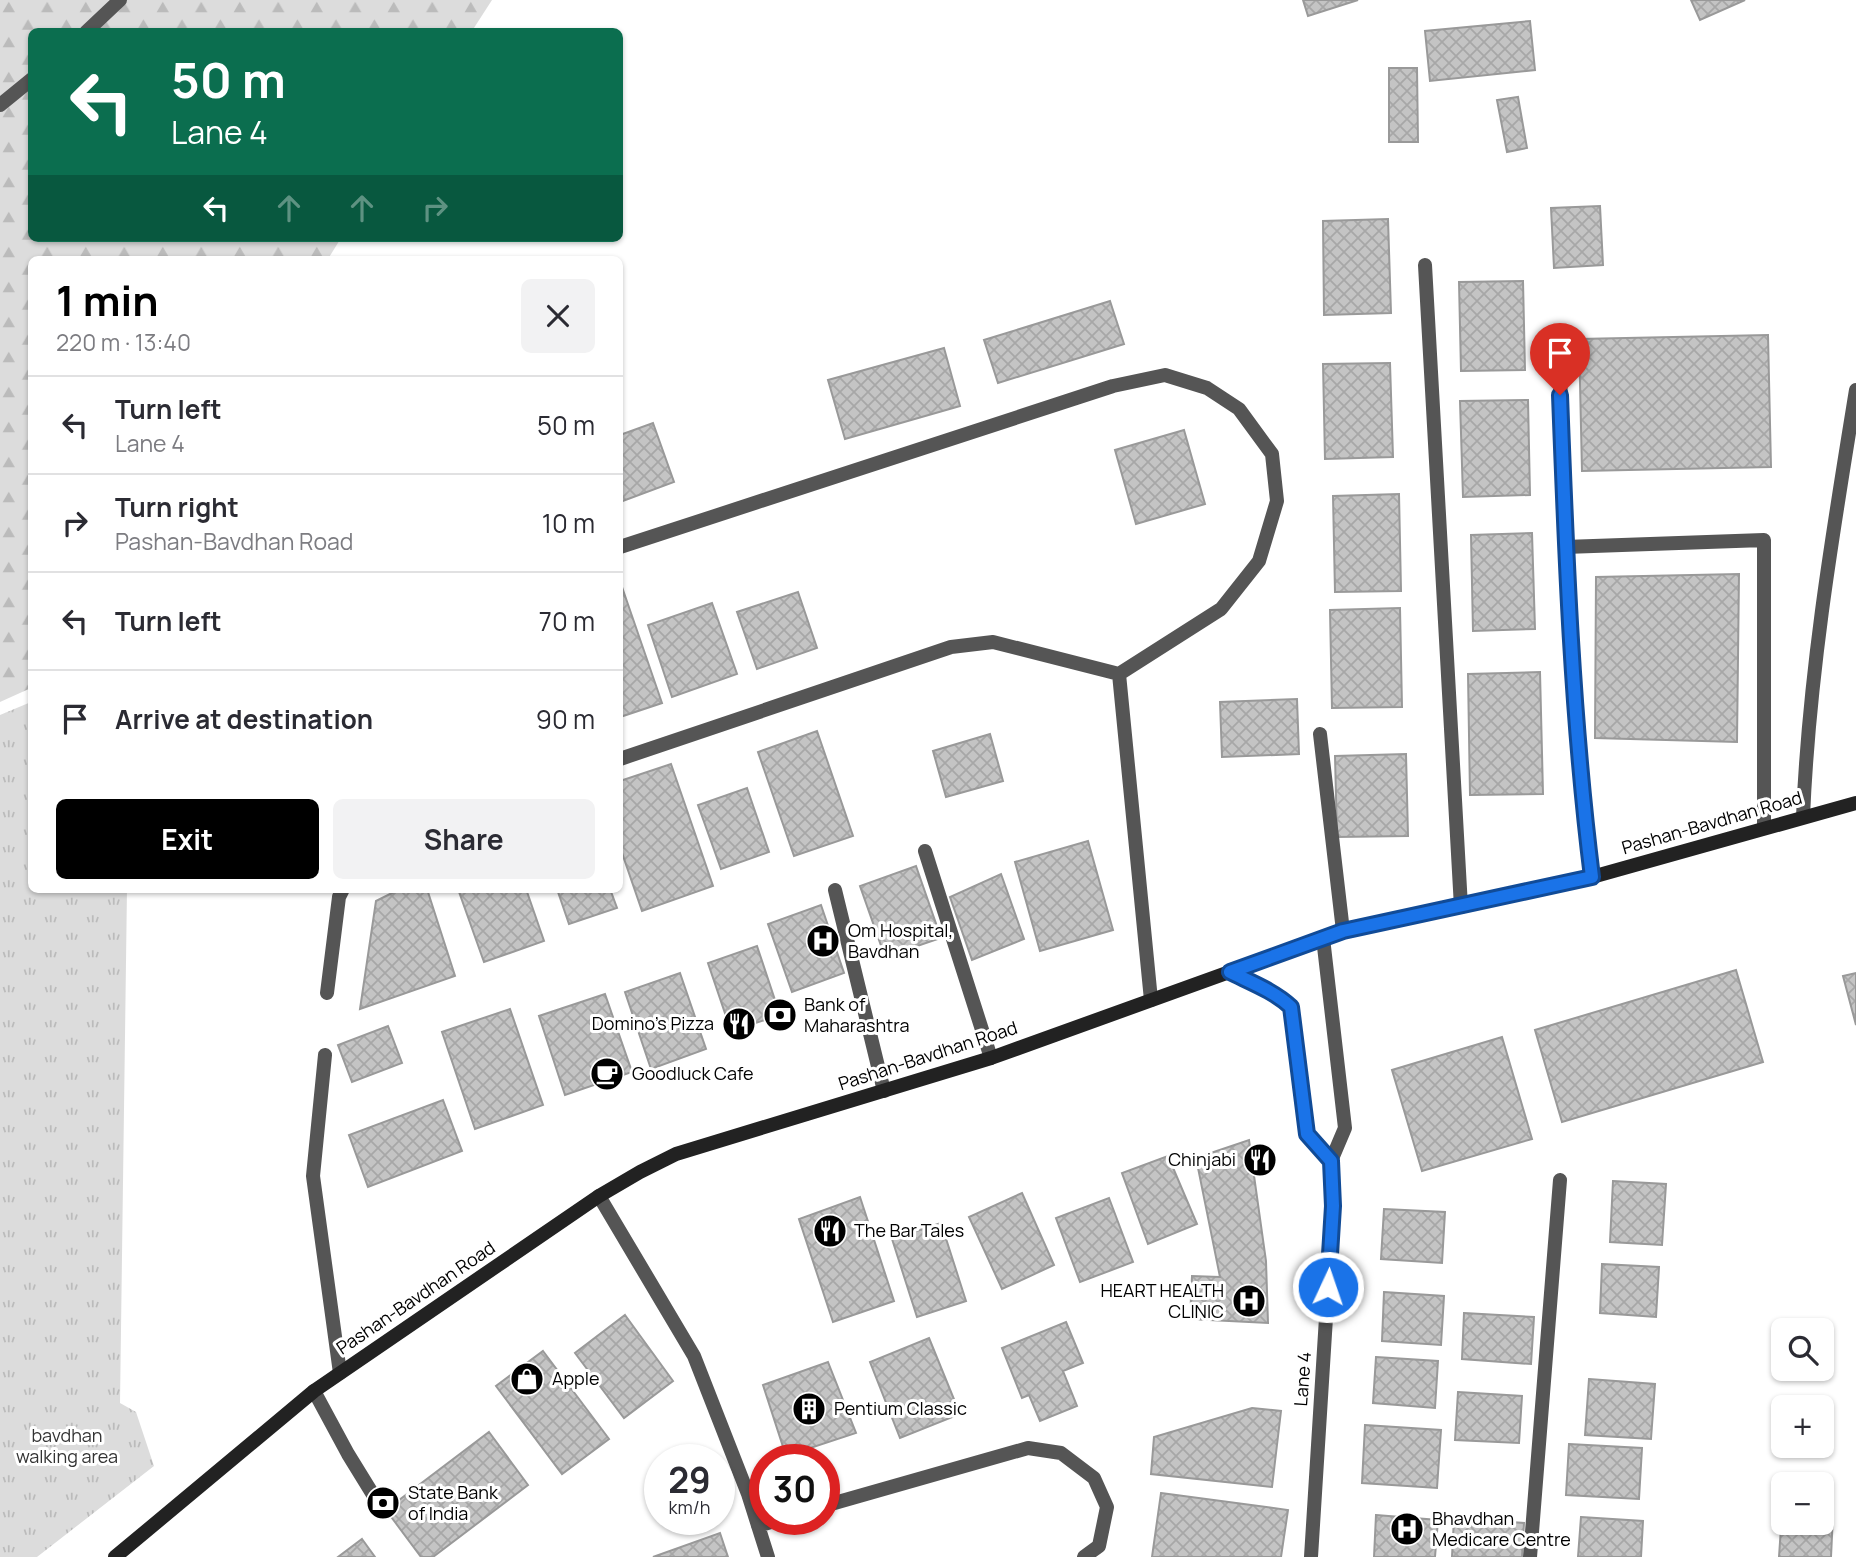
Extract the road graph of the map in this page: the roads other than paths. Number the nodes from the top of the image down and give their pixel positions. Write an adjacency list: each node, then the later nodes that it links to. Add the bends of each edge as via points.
1 (120, 0): 2 (street)
2 (90, 28)
3 (28, 82): 4 (street)
4 (0, 105)
5 (1425, 265): 20 (street)
6 (1560, 370): 9 (street)
7 (1856, 391): 14 (street, via 1829,555)
8 (623, 546): 10 (street, via 1113,386 1165,375 1207,388 1239,409 1272,454 1277,502 1259,561 1221,609)
9 (1565, 547): 15 (street, via 1764,540); 17 (street)
10 (1119, 674): 12 (street, via 993,642 951,647); 25 (street)
11 (1320, 734): 21 (street)
12 (623, 758)
13 (1856, 803): 14 (main road, Pashan-Bavdhan Road)
14 (1802, 817): 15 (main road, Pashan-Bavdhan Road)
15 (1764, 828): 17 (main road, Pashan-Bavdhan Road)
16 (925, 851): 27 (street)
17 (1592, 877): 20 (main road, Pashan-Bavdhan Road)
18 (835, 890): 28 (street)
19 (342, 893): 24 (street)
20 (1461, 907): 21 (main road, Pashan-Bavdhan Road)
21 (1343, 931): 22 (main road, Pashan-Bavdhan Road)
22 (1322, 938): 23 (main road, Pashan-Bavdhan Road); 29 (street, Lane 4, via 1345,1128)
23 (1230, 972): 25 (main road, Pashan-Bavdhan Road); 29 (street, via 1291,1007 1307,1134)
24 (327, 993)
25 (1151, 1000): 27 (main road, Pashan-Bavdhan Road)
26 (325, 1055): 32 (street, via 313,1176)
27 (991, 1058): 28 (main road, Pashan-Bavdhan Road)
28 (884, 1091): 31 (main road, Pashan-Bavdhan Road, via 676,1154)
29 (1331, 1161): 41 (street, Lane 4, via 1333,1206)
30 (1560, 1180): 42 (street)
31 (599, 1196): 32 (main road, Pashan-Bavdhan Road); 34 (street, via 694,1356)
32 (340, 1373): 33 (main road, Pashan-Bavdhan Road)
33 (314, 1391): 36 (street); 38 (main road, Pashan-Bavdhan Road)
34 (749, 1496)
35 (840, 1501): 40 (street, via 1028,1448 1061,1453 1094,1478 1107,1507 1099,1546)
36 (380, 1506)
37 (761, 1535): 39 (street)
38 (115, 1557)
39 (768, 1557)
40 (1084, 1557)
41 (1311, 1557)
42 (1531, 1557)

